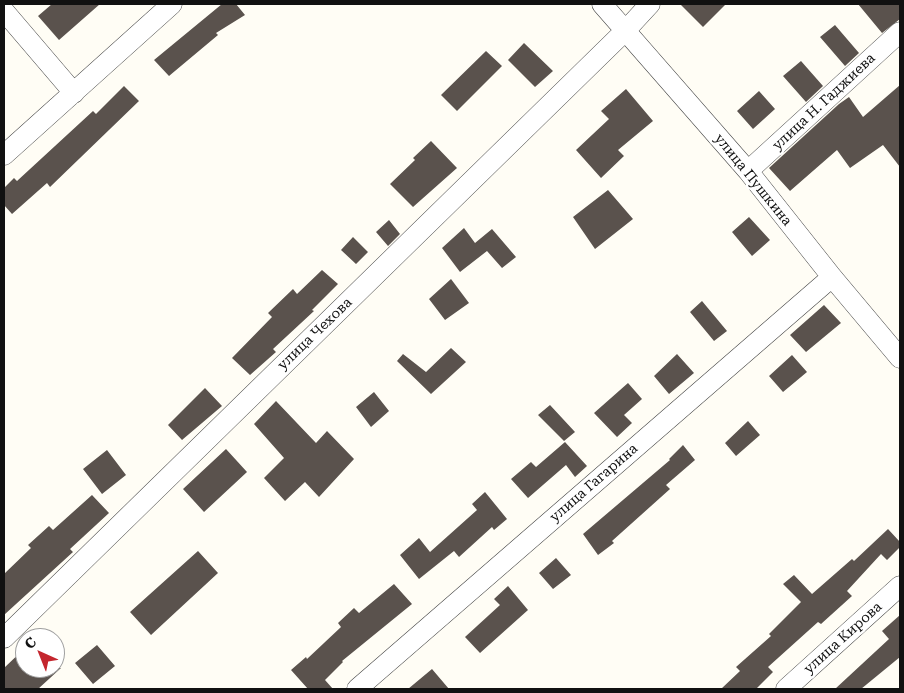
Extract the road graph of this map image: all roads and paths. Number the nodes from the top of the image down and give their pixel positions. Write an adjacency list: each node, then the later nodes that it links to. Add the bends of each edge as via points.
1 (172, 4): 7 (street)
2 (602, 4): 5 (street, улица Пушкина)
3 (650, 4): 5 (street, улица Чехова)
4 (4, 11): 7 (street)
5 (626, 30): 9 (street, улица Пушкина); 13 (street, улица Чехова)
6 (900, 32): 9 (street, улица Н. Гаджиева)
7 (74, 93): 8 (street)
8 (4, 155)
9 (748, 171): 10 (street, улица Пушкина)
10 (832, 277): 11 (street, улица Пушкина); 14 (street, улица Гагарина)
11 (900, 358)
12 (900, 586): 15 (street, улица Кирова)
13 (4, 638)
14 (357, 689)
15 (786, 689)

